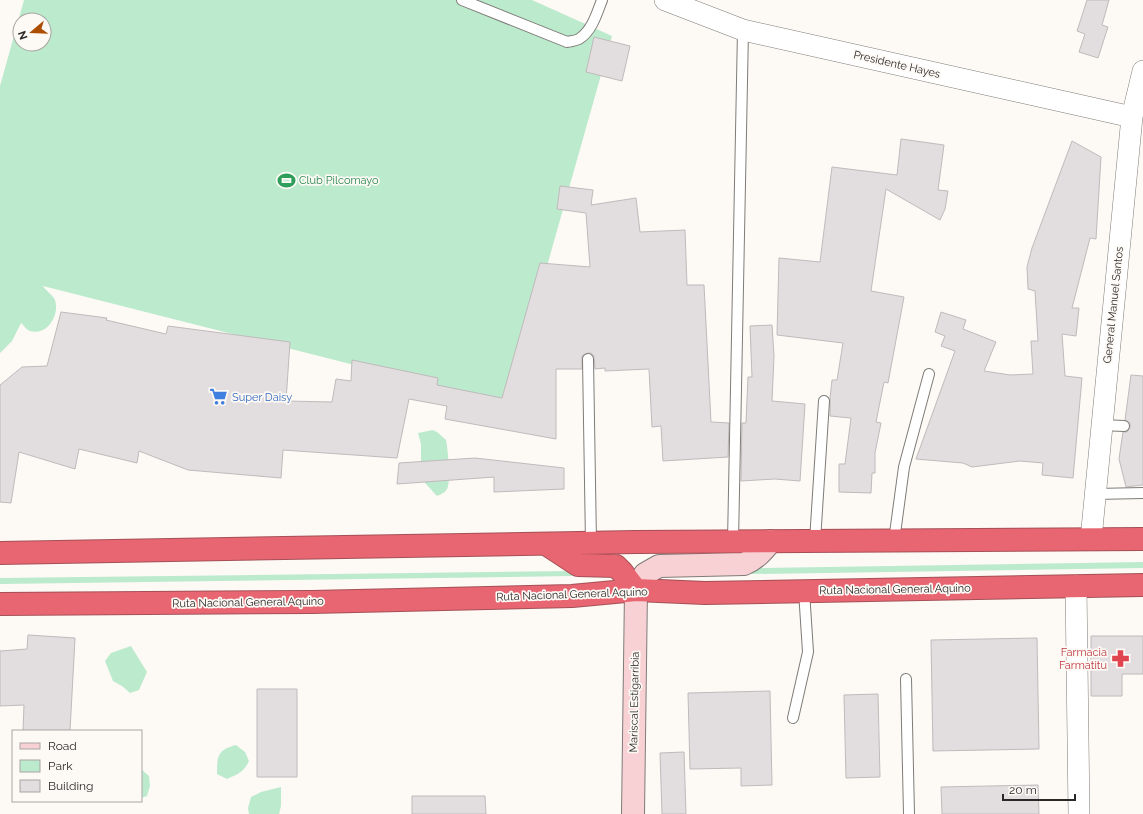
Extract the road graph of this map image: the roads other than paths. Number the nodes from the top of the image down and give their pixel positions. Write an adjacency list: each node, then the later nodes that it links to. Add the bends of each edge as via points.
1 (462, 0): 2 (lane, via 566,42 585,34)
2 (602, 0)
3 (675, 2): 4 (street, Presidente Hayes)
4 (743, 30): 6 (street, Presidente Hayes); 19 (lane)
5 (1143, 71): 6 (street, General Manuel Santos)
6 (1132, 117): 10 (street, General Manuel Santos)
7 (588, 359): 20 (lane)
8 (929, 374): 18 (lane, via 904,467)
9 (824, 401): 17 (lane)
10 (1101, 425): 11 (lane); 13 (street, General Manuel Santos)
11 (1124, 426)
12 (1143, 493): 13 (lane)
13 (1095, 494): 15 (street, General Manuel Santos)
14 (1143, 539): 15 (highway)
15 (1091, 540): 18 (highway)
16 (772, 541): 17 (highway); 19 (highway); 25 (street, via 758,556 744,564 659,566 645,574)
17 (816, 541): 18 (highway)
18 (894, 541)
19 (733, 542): 20 (highway)
20 (591, 543): 21 (highway)
21 (546, 544): 22 (highway); 25 (highway, via 578,565 616,566)
22 (0, 553)
23 (1143, 585): 24 (highway, Ruta Nacional General Aquino)
24 (1076, 586): 26 (highway, Ruta Nacional General Aquino); 32 (street)
25 (636, 590): 26 (highway, Ruta Nacional General Aquino, via 705,593); 27 (highway, Ruta Nacional General Aquino, via 572,596 312,602); 30 (street, Mariscal Estigarribia)
26 (804, 591): 29 (lane, via 808,652)
27 (0, 604)
28 (906, 679): 31 (lane)
29 (793, 718)
30 (633, 814)
31 (909, 814)
32 (1079, 814)

